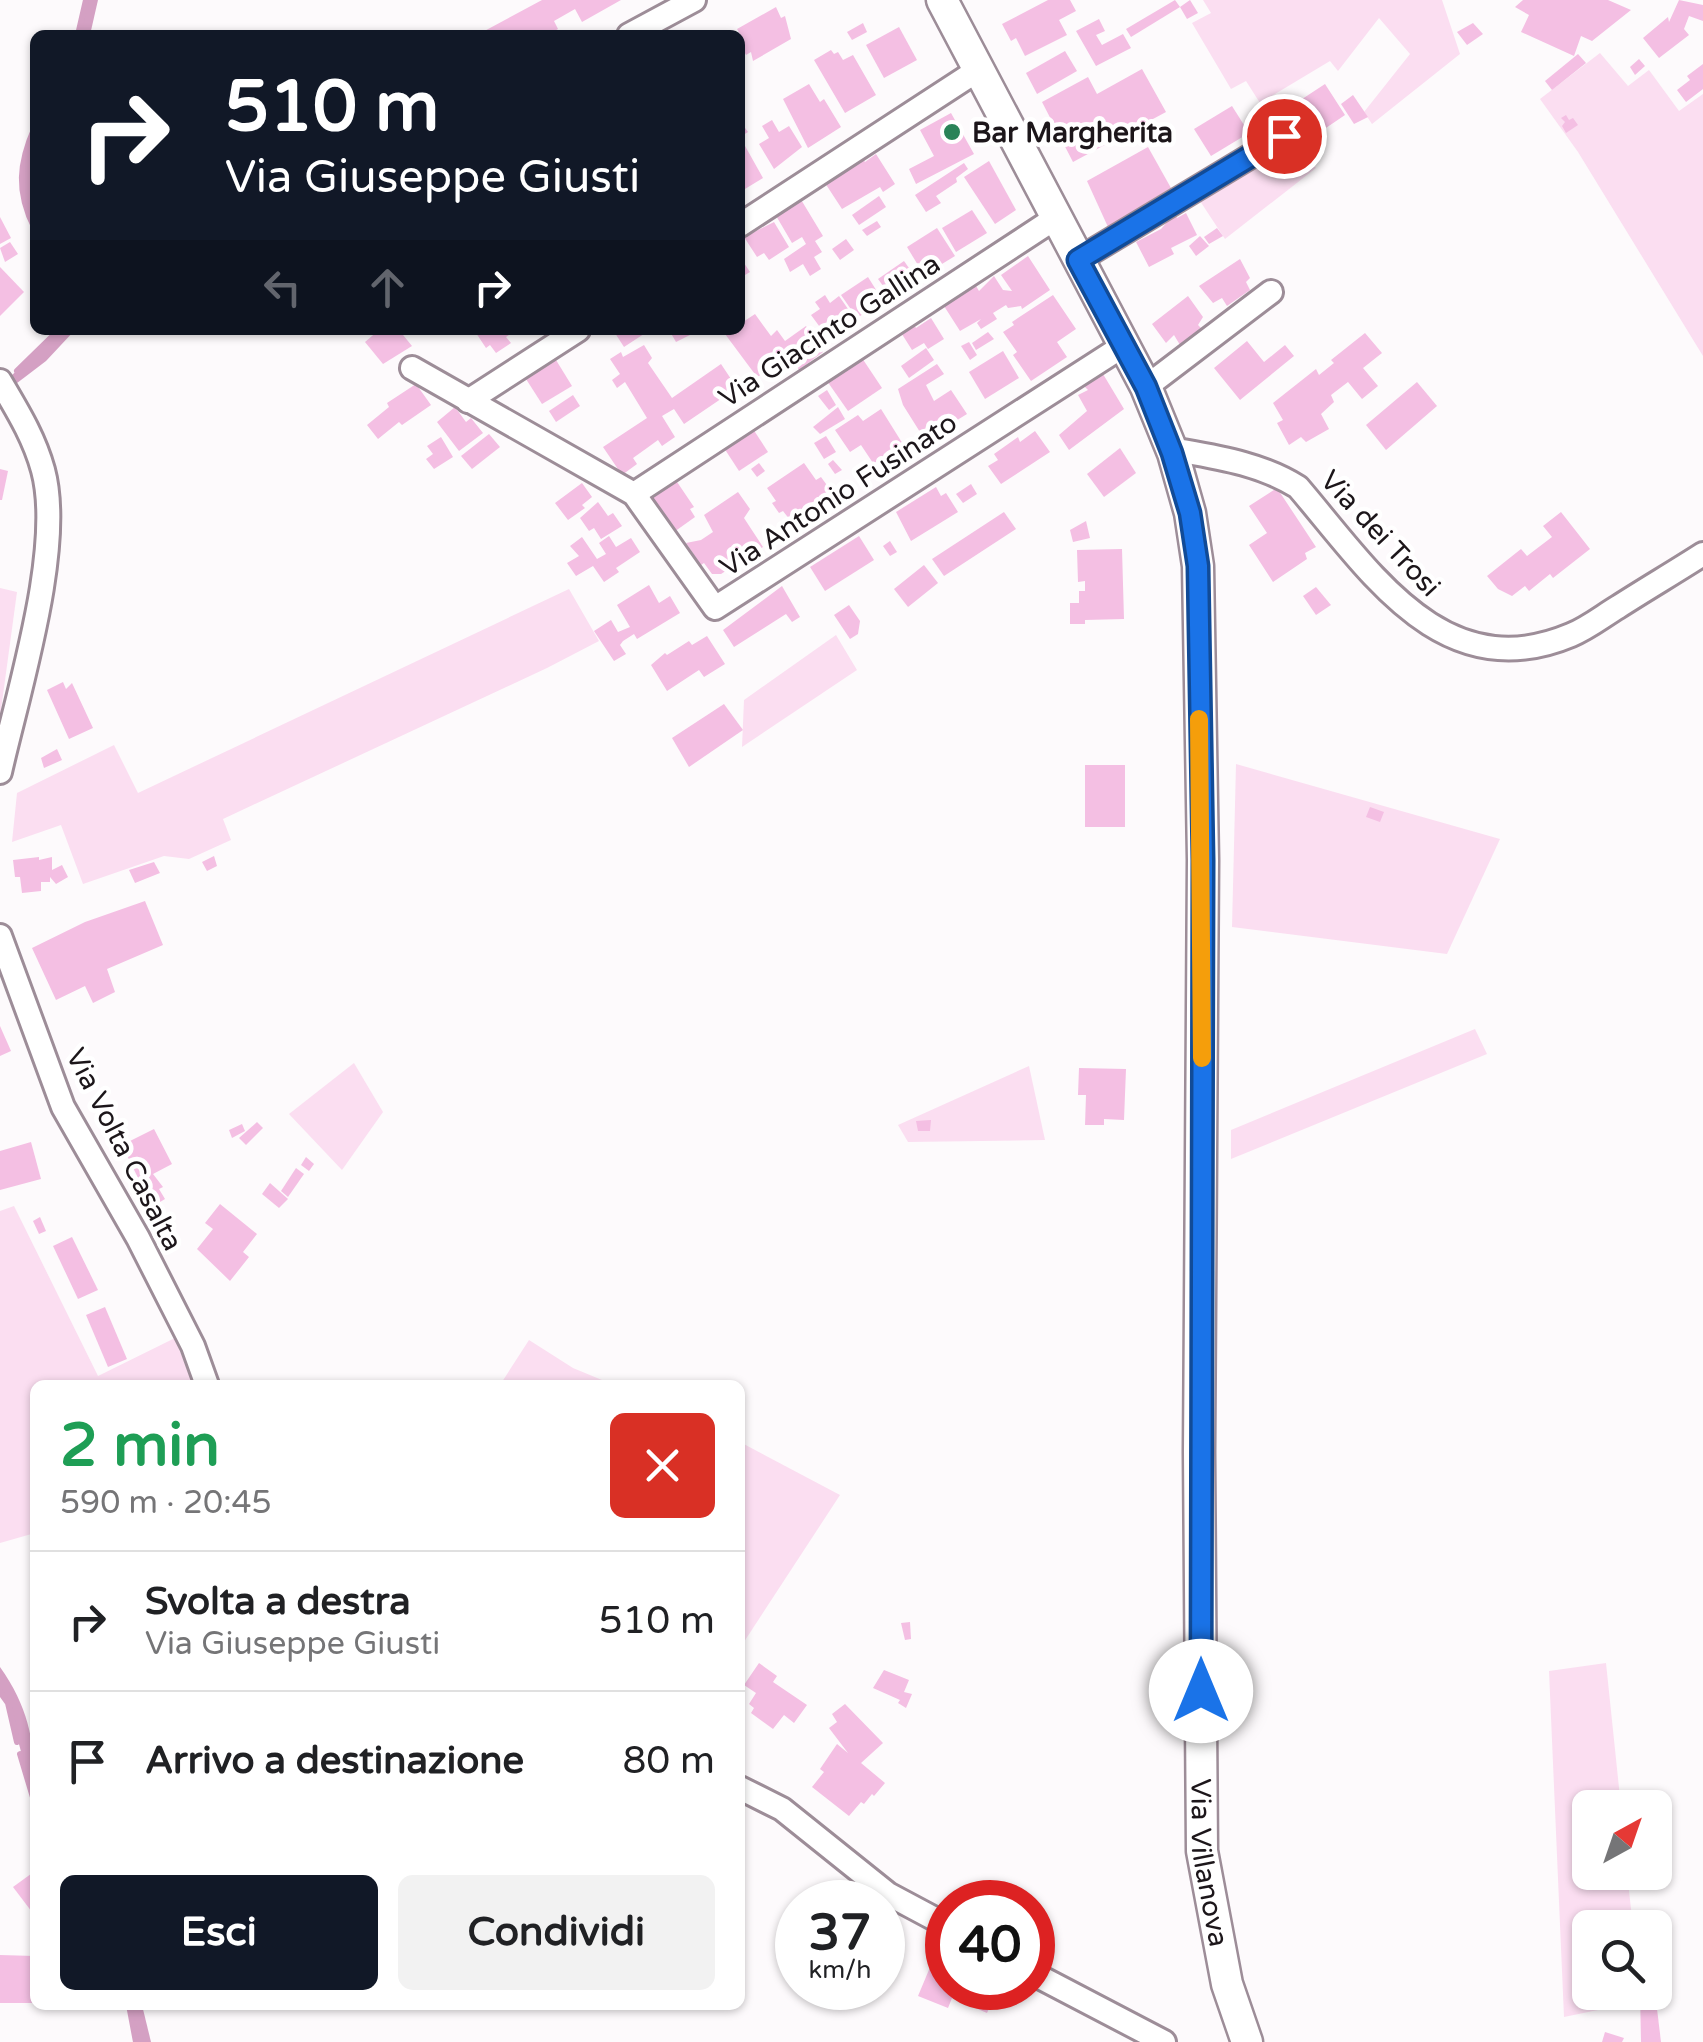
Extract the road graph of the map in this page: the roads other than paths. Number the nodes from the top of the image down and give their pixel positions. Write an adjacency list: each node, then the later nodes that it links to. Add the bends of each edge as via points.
1 (694, 0): 3 (street)
2 (942, 0): 4 (street, Via Villanova)
3 (639, 30)
4 (978, 70): 6 (street, Via Villanova); 7 (street)
5 (1284, 136): 8 (street)
6 (1057, 216): 8 (street, Via Villanova); 17 (street, Via Giacinto Gallina)
7 (745, 221)
8 (1078, 260): 11 (street, Via Villanova)
9 (1271, 292): 14 (street)
10 (570, 335): 15 (street)
11 (1124, 346): 14 (street, Via Villanova); 17 (street, Via Antonio Fusinato, via 715,608)
12 (412, 368): 15 (street, Via Antonio Fusinato)
13 (3, 386): 19 (street, via 29,428 50,517 41,589)
14 (1146, 387): 16 (street, Via Villanova)
15 (468, 401): 17 (street, Via Antonio Fusinato)
16 (1171, 449): 18 (street, Via dei Trosi, via 1280,475 1404,607 1454,640 1483,647 1538,646 1574,634); 26 (street, Via Villanova, via 1198,566 1202,1851 1227,1984)
17 (634, 494)
18 (1703, 554)
19 (0, 772)
20 (0, 936): 21 (street, Via Volta Casalta, via 63,1107 138,1238)
21 (205, 1380)
22 (745, 1790): 23 (street, via 782,1809 888,1894)
23 (925, 1914)
24 (1055, 1985): 25 (street)
25 (1164, 2042)
26 (1247, 2042)

